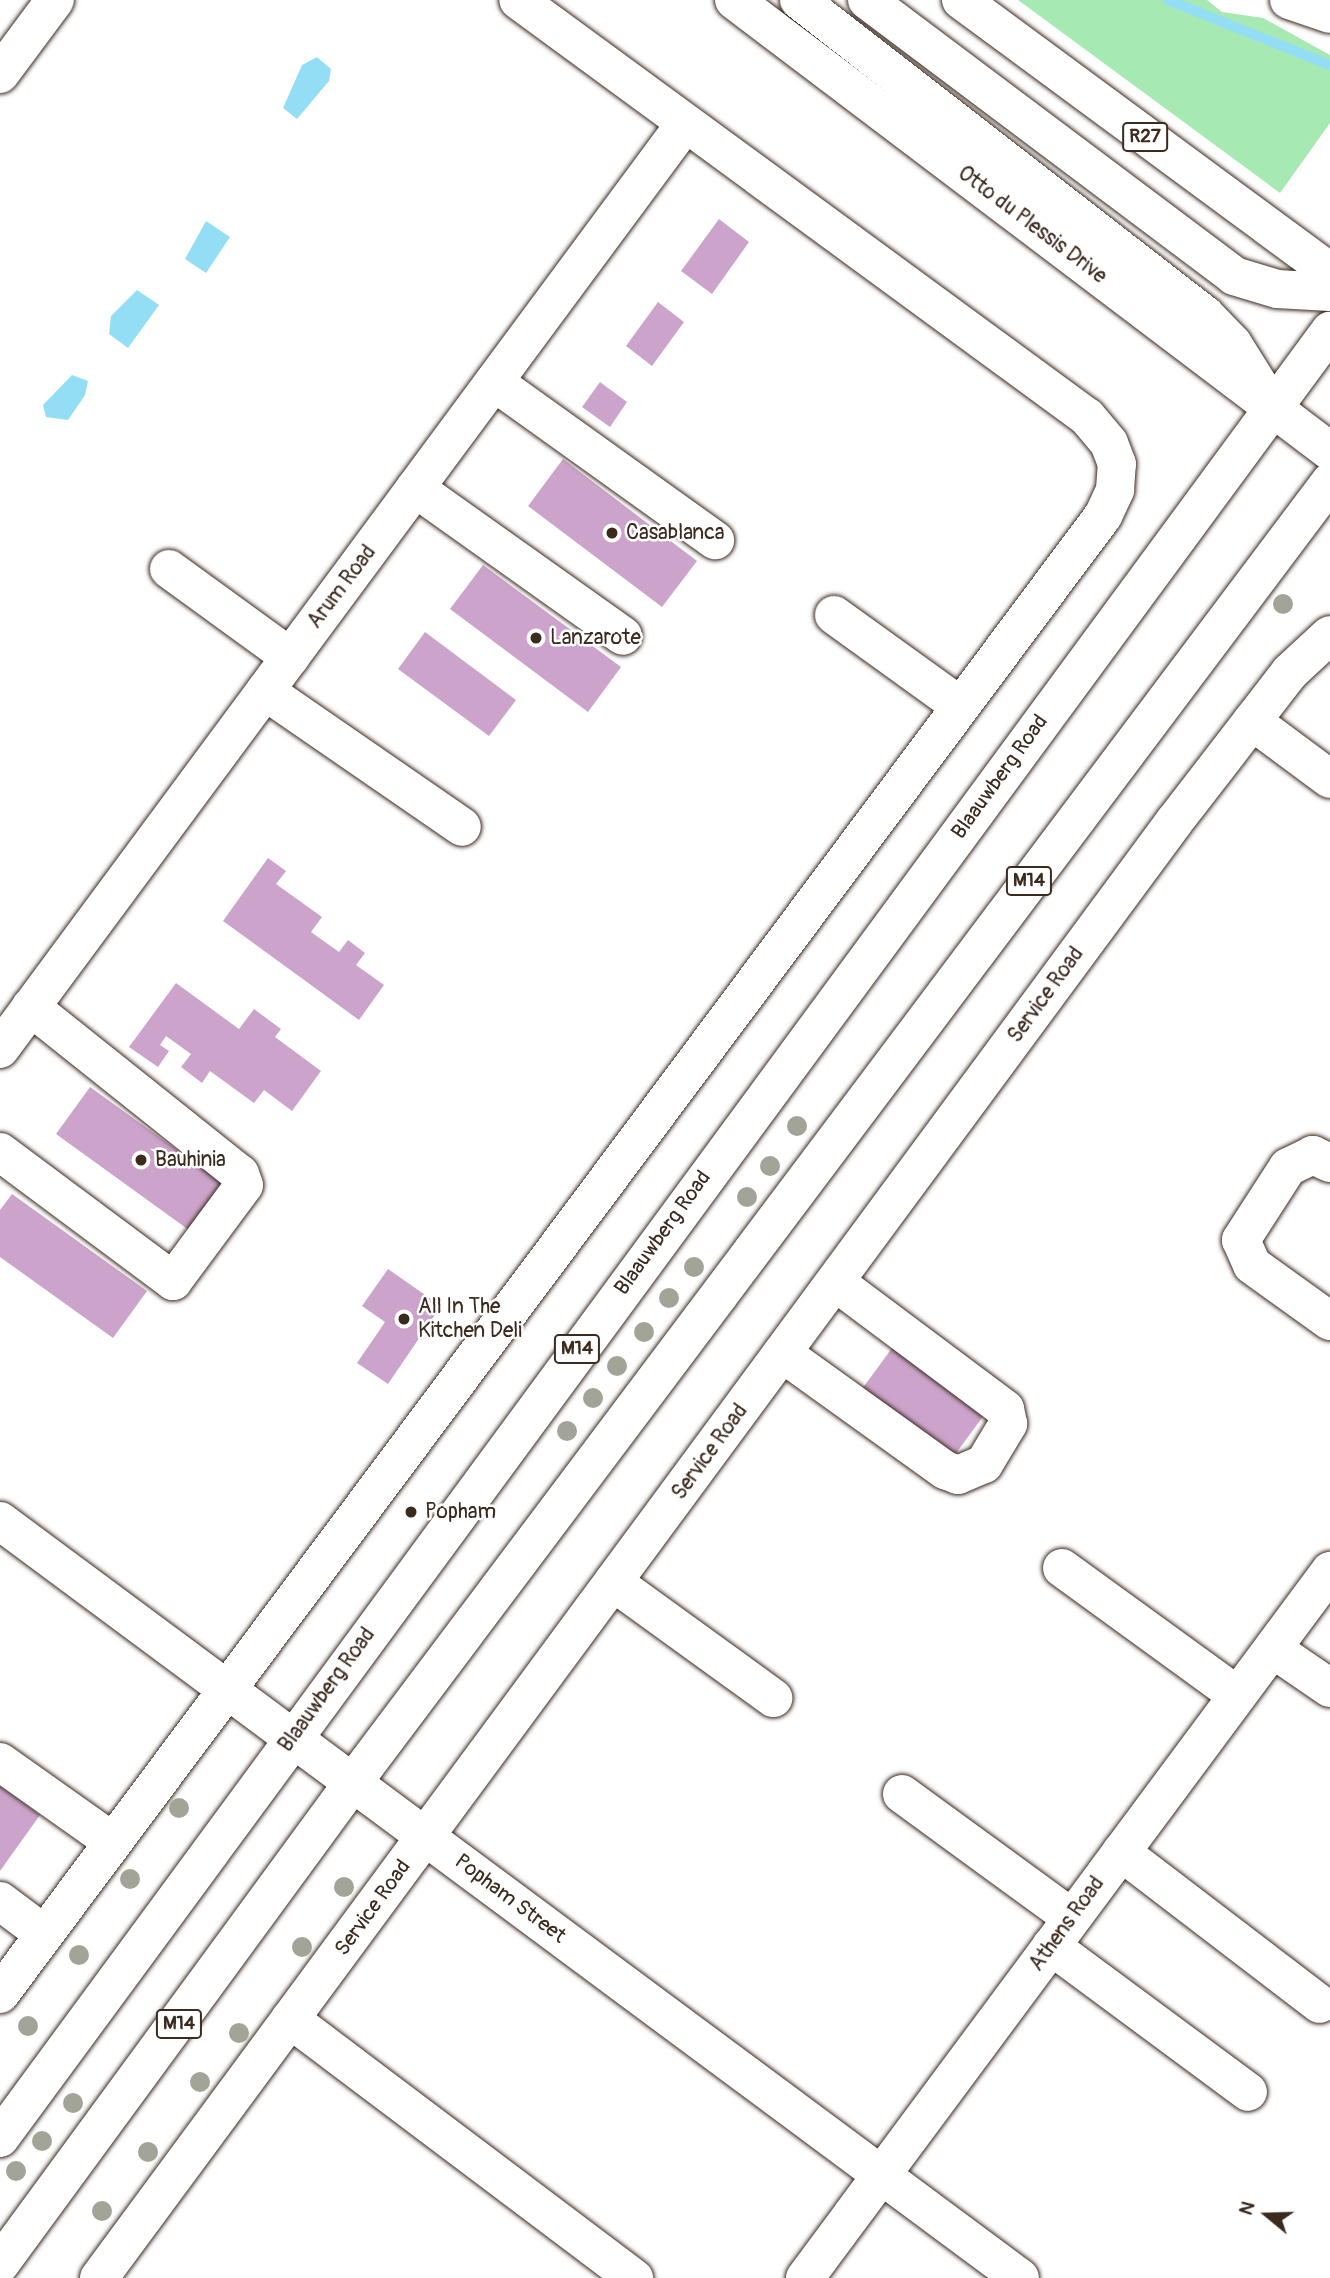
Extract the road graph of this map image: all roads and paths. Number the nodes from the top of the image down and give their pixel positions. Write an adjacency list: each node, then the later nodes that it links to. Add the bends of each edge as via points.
1 (55, 0): 9 (street)
2 (518, 0): 10 (street)
3 (734, 0): 15 (street, Otto du Plessis Drive)
4 (799, 0): 15 (street, via 1205,315 1233,344)
5 (867, 0): 12 (street, via 1234,276 1277,289)
6 (961, 0): 11 (street, R27)
7 (1289, 0): 8 (street)
8 (1330, 14)
9 (0, 74)
10 (684, 125): 14 (street, Arum Road); 26 (street, via 1087,417 1109,443 1116,464 1115,489 1102,516)
11 (1330, 272)
12 (1330, 292)
13 (1330, 331): 15 (street, Blaauwberg Road / M14)
14 (494, 382): 18 (street, Arum Road); 19 (street, via 543,422)
15 (1273, 408): 16 (street, Otto du Plessis Drive); 46 (street, Blaauwberg Road / M14)
16 (1330, 451)
17 (1330, 482): 48 (street, M14)
18 (415, 488): 23 (street); 24 (street, Arum Road)
19 (715, 540)
20 (169, 569): 24 (street)
21 (834, 615): 26 (street)
22 (1330, 635): 27 (street, Service Road, via 1311,648)
23 (623, 636)
24 (290, 657): 25 (street, Arum Road)
25 (265, 691): 29 (street); 30 (street, Arum Road)
26 (960, 706): 42 (street)
27 (1252, 721): 28 (street); 34 (street, Service Road)
28 (1330, 779)
29 (462, 827)
30 (31, 1007): 31 (street, Arum Road); 32 (street, via 240,1174 244,1185 173,1281)
31 (0, 1049)
32 (0, 1152)
33 (1330, 1163): 35 (street, via 1313,1155 1288,1167 1241,1240 1252,1265)
34 (835, 1282): 36 (street, Service Road); 36 (street, via 1001,1404 1008,1424 984,1464 965,1474 945,1470)
35 (1330, 1321)
36 (782, 1353): 40 (street, Service Road)
37 (0, 1521): 42 (street, Popham Street)
38 (1062, 1568): 44 (street)
39 (1330, 1571): 41 (street, Athens Road)
40 (613, 1582): 45 (street); 50 (street, Service Road)
41 (1273, 1649): 43 (street); 44 (street, Athens Road)
42 (227, 1688): 46 (street, Popham Street); 51 (street)
43 (1330, 1688)
44 (1237, 1695): 52 (street, Athens Road)
45 (773, 1698)
46 (292, 1737): 48 (street, Popham Street); 60 (street, Blaauwberg Road / M14)
47 (0, 1762): 51 (street)
48 (354, 1781): 50 (street, Popham Street); 62 (street, M14)
49 (902, 1794): 54 (street)
50 (426, 1836): 58 (street, Service Road); 61 (street, Popham Street)
51 (113, 1842): 55 (street)
52 (1121, 1852): 54 (street, Athens Road); 57 (street)
53 (0, 1901): 55 (street)
54 (1062, 1932): 59 (street); 61 (street, Athens Road)
55 (44, 1934): 56 (street)
56 (0, 1994)
57 (1320, 2004)
58 (290, 2019): 63 (street, Service Road); 64 (street)
59 (1248, 2092)
60 (0, 2138)
61 (881, 2176): 65 (street, Athens Road); 66 (street, Popham Street)
62 (0, 2264)
63 (99, 2278)
64 (634, 2278)
65 (805, 2278)
66 (1020, 2278)

